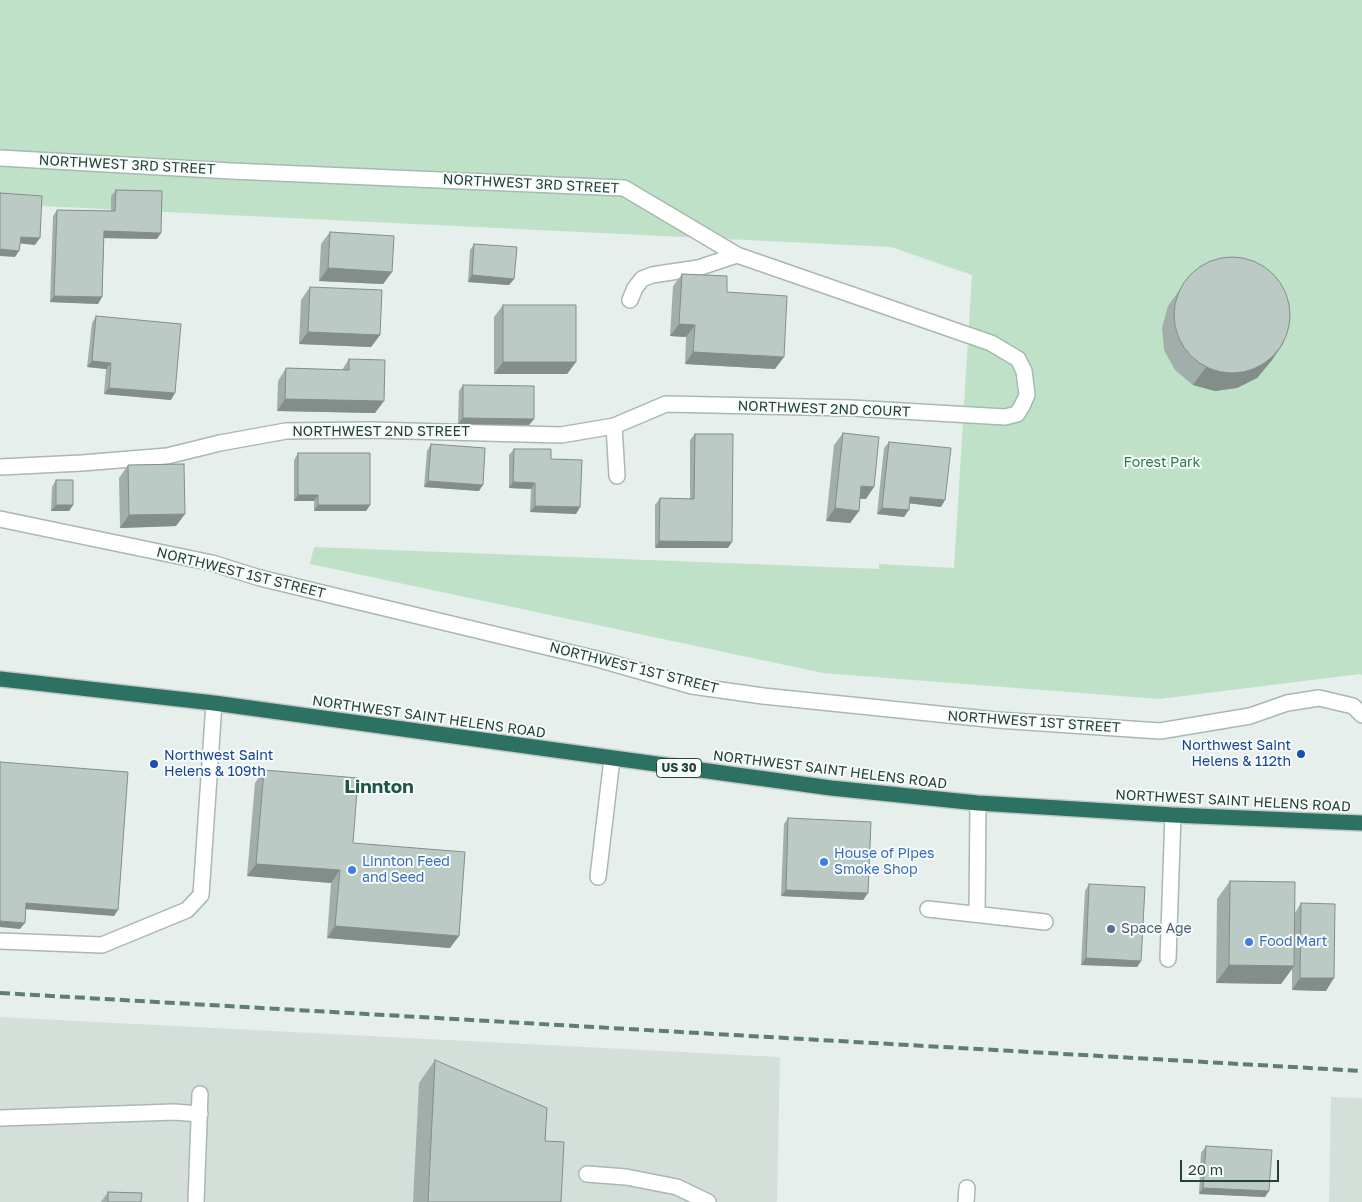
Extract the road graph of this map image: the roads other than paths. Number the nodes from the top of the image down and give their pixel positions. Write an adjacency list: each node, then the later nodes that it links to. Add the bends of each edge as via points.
1 (0, 158): 2 (street, NORTHWEST 3RD STREET, via 624,188)
2 (736, 255): 3 (street, via 698,268 642,279); 4 (street, NORTHWEST 3RD STREET, via 991,342 1018,359 1024,371)
3 (630, 300)
4 (1027, 395): 5 (street, NORTHWEST 2ND COURT, via 1016,414 1005,417 852,408 666,404)
5 (614, 426): 6 (street, NORTHWEST 2ND STREET, via 561,435 286,431 167,456); 7 (street)
6 (0, 468)
7 (617, 476)
8 (0, 519): 11 (street, NORTHWEST 1ST STREET, via 212,564 601,660 692,686 997,720 1160,731 1250,716 1287,703 1319,698 1353,706)
9 (0, 679): 10 (highway, NORTHWEST SAINT HELENS ROAD / US 30)
10 (214, 704): 12 (highway, NORTHWEST SAINT HELENS ROAD / US 30); 20 (street, via 201,895 187,910 102,945)
11 (1362, 715)
12 (612, 759): 13 (highway, NORTHWEST SAINT HELENS ROAD / US 30, via 831,788); 16 (street)
13 (978, 803): 14 (highway, NORTHWEST SAINT HELENS ROAD / US 30); 18 (street)
14 (1173, 816): 15 (highway, NORTHWEST SAINT HELENS ROAD / US 30); 21 (street)
15 (1362, 823)
16 (598, 877)
17 (928, 909): 18 (street)
18 (977, 914): 19 (street)
19 (1045, 922)
20 (0, 941)
21 (1168, 959)
22 (200, 1094): 23 (street)
23 (200, 1114): 24 (street, via 174,1112); 26 (street)
24 (0, 1118)
25 (587, 1174): 27 (street, via 677,1187)
26 (196, 1202)
27 (708, 1202)

